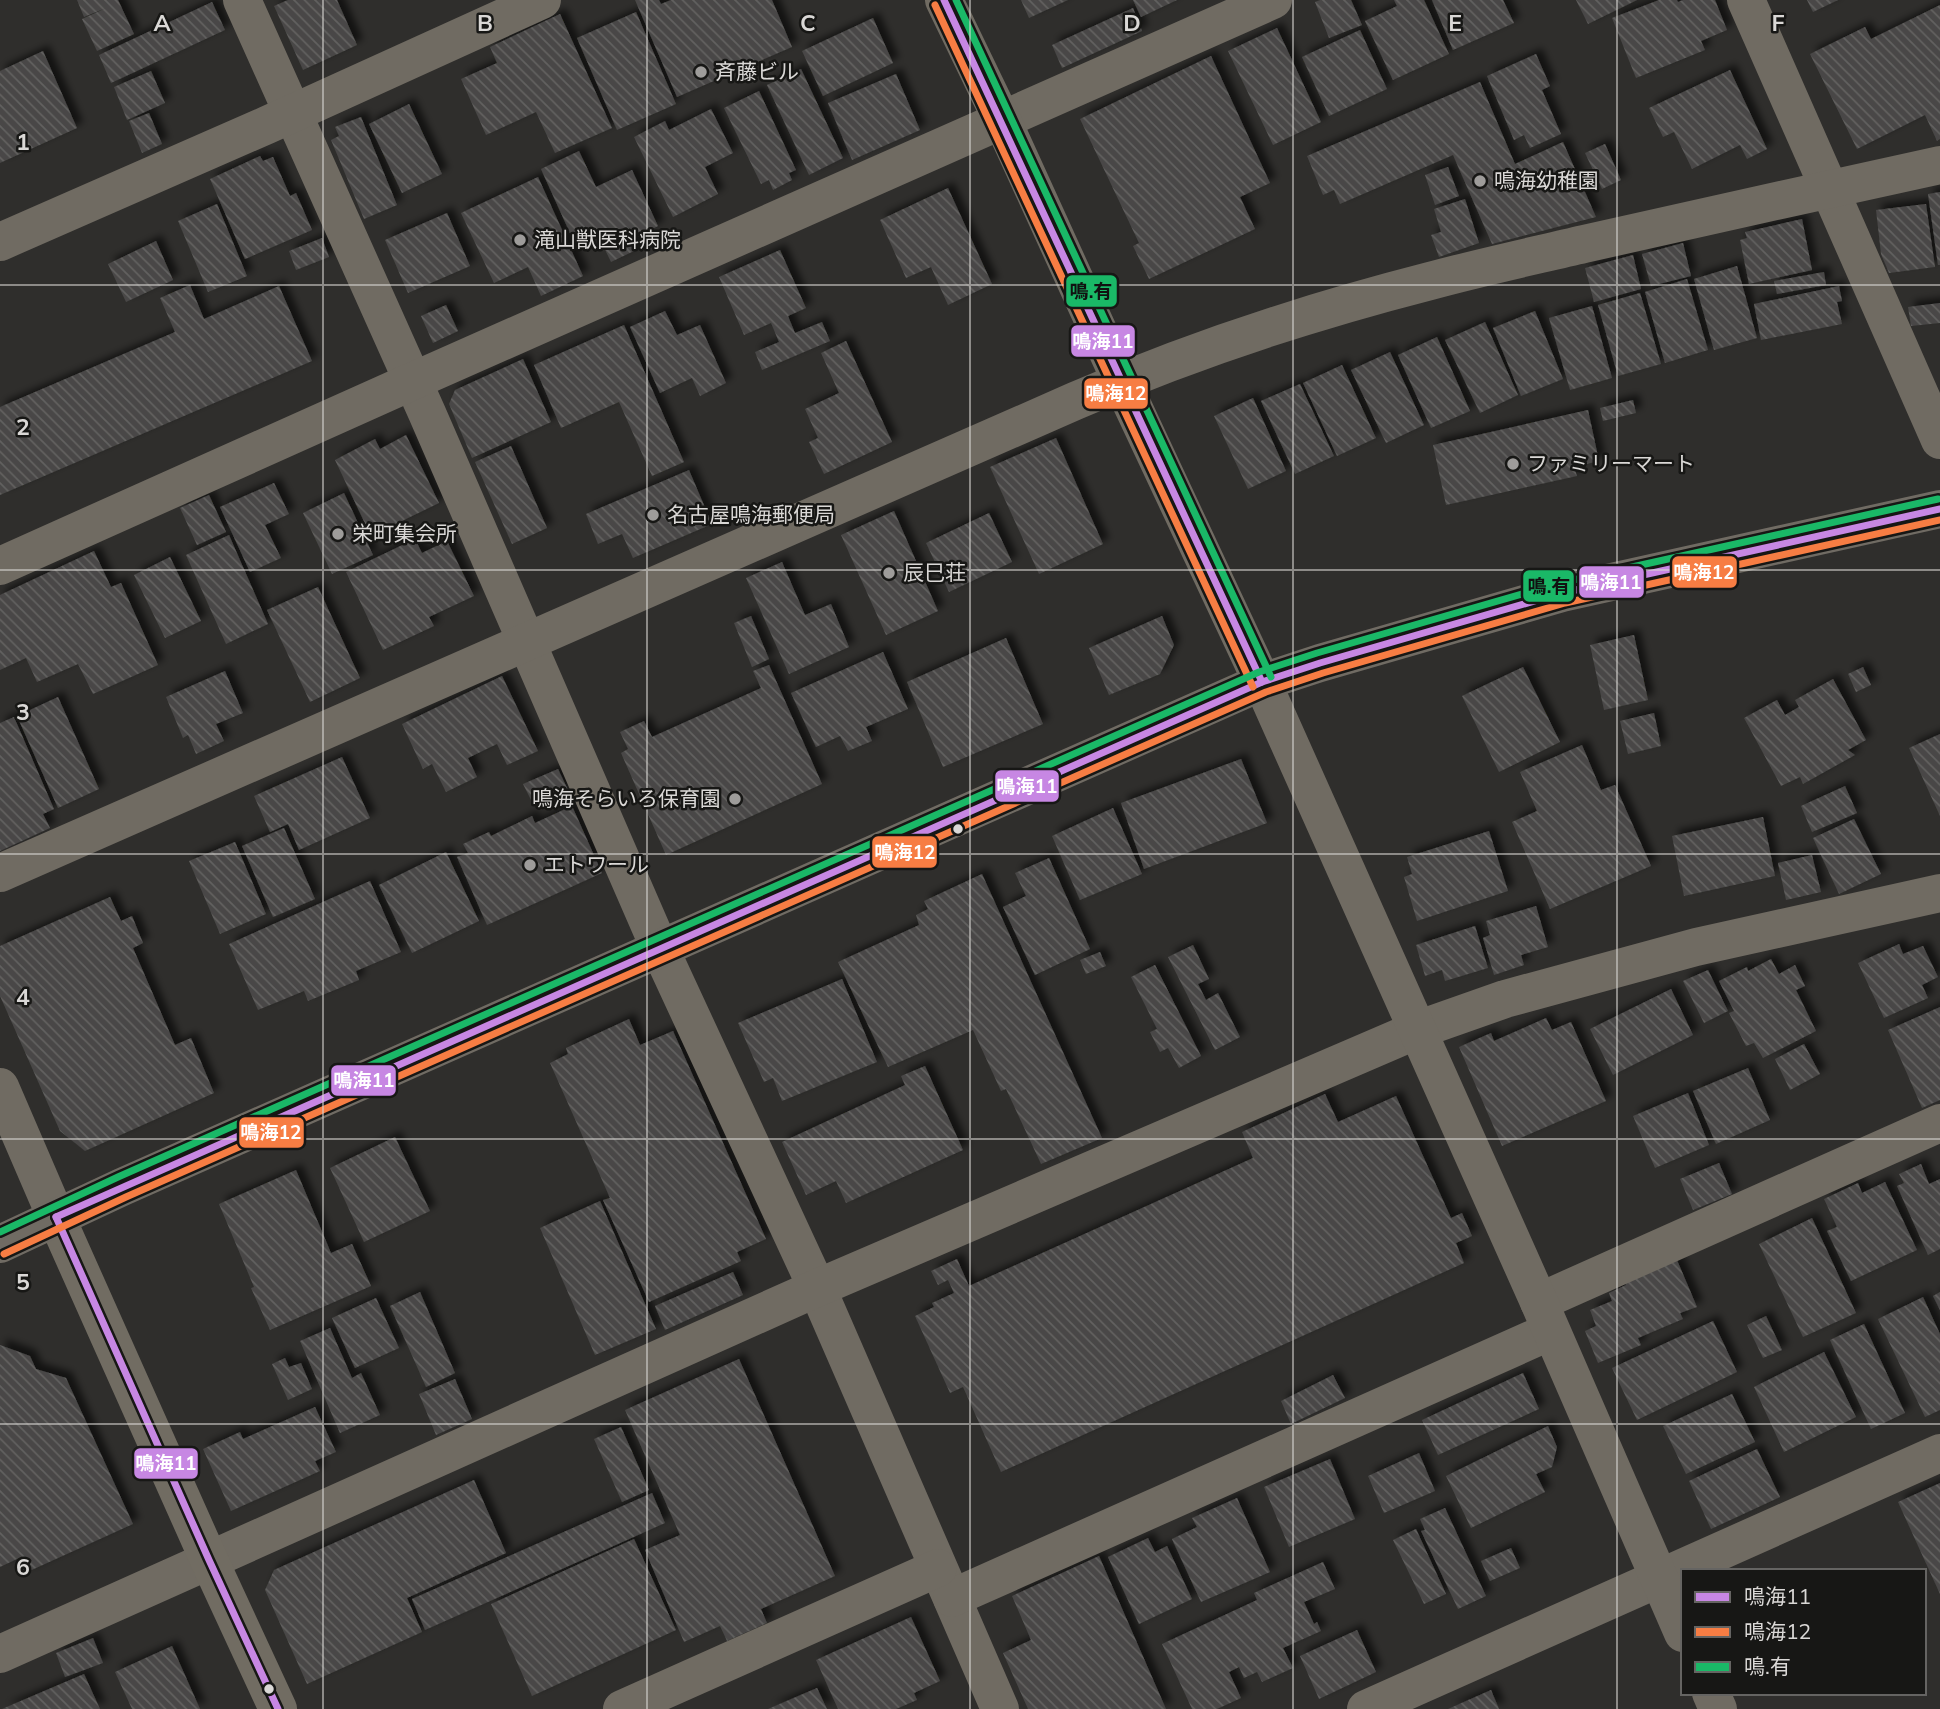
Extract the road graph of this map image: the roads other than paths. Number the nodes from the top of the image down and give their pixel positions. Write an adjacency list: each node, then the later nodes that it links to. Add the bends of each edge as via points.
1 (242, 0): 6 (street)
2 (542, 0): 6 (street)
3 (944, 0): 7 (street)
4 (1273, 0): 7 (street)
5 (1746, 0): 9 (street)
6 (292, 114): 10 (street); 11 (street)
7 (1002, 120): 11 (street); 12 (street)
8 (1940, 165): 9 (street)
9 (1829, 191): 12 (street, via 1429,281 1268,328); 13 (street)
10 (0, 242)
11 (413, 381): 15 (street); 16 (street)
12 (1121, 381): 16 (street); 17 (street)
13 (1940, 440)
14 (1940, 509): 17 (highway, via 1562,593)
15 (0, 566)
16 (526, 642): 18 (street); 20 (street)
17 (1262, 682): 20 (highway); 21 (street)
18 (0, 873)
19 (1940, 893): 21 (street, via 1683,950 1505,999)
20 (660, 949): 24 (highway); 26 (street)
21 (1417, 1030): 26 (street); 27 (street)
22 (0, 1087): 24 (street)
23 (1940, 1123): 27 (street)
24 (56, 1217): 25 (highway); 29 (main road)
25 (0, 1244)
26 (817, 1288): 29 (street); 31 (street)
27 (1545, 1316): 30 (street); 31 (street)
28 (1940, 1453): 30 (street)
29 (209, 1560): 33 (street); 34 (main road)
30 (1658, 1578): 32 (street); 37 (street)
31 (945, 1583): 35 (street); 36 (street)
32 (1681, 1629)
33 (0, 1654)
34 (278, 1709)
35 (622, 1709)
36 (1000, 1709)
37 (1366, 1709)

